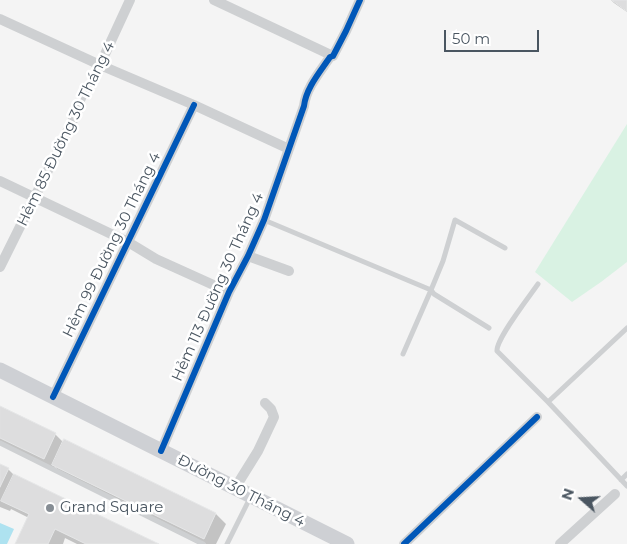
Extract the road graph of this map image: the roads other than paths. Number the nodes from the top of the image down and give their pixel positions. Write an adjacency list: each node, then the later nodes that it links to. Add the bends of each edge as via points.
1 (130, 0): 6 (street, Hẻm 85 Đường 30 Tháng 4)
2 (214, 0): 5 (street)
3 (360, 0): 5 (street, Hẻm 113 Đường 30 Tháng 4)
4 (1, 22): 6 (street)
5 (333, 56): 9 (street, Hẻm 113 Đường 30 Tháng 4, via 304,100)
6 (100, 66): 7 (street); 8 (lane, Hẻm 85 Đường 30 Tháng 4)
7 (194, 104): 9 (street); 13 (street, Hẻm 99 Đường 30 Tháng 4)
8 (78, 110): 11 (street, Hẻm 85 Đường 30 Tháng 4)
9 (289, 149): 12 (street, Hẻm 113 Đường 30 Tháng 4)
10 (0, 181): 11 (street)
11 (34, 198): 13 (street); 16 (street, Hẻm 85 Đường 30 Tháng 4)
12 (264, 220): 15 (street, Hẻm 113 Đường 30 Tháng 4); 19 (lane)
13 (128, 242): 20 (street, via 156,259); 25 (street, Hẻm 99 Đường 30 Tháng 4)
14 (505, 248): 19 (lane, via 455,220)
15 (248, 256): 17 (street); 20 (street, Hẻm 113 Đường 30 Tháng 4)
16 (0, 267)
17 (289, 271)
18 (538, 284): 26 (lane, via 503,335 497,351)
19 (431, 290): 21 (lane); 23 (lane)
20 (229, 292): 30 (street, Hẻm 113 Đường 30 Tháng 4)
21 (489, 328)
22 (627, 328): 26 (lane)
23 (403, 354)
24 (0, 370): 25 (main road, Đường 30 Tháng 4)
25 (53, 397): 30 (main road, Đường 30 Tháng 4)
26 (548, 402): 32 (lane)
27 (265, 403): 34 (street, via 274,417)
28 (537, 417): 40 (street)
29 (0, 443): 37 (lane)
30 (161, 451): 34 (main road, Đường 30 Tháng 4)
31 (627, 474): 32 (lane)
32 (621, 480): 33 (lane)
33 (627, 486)
34 (235, 488): 36 (main road, Đường 30 Tháng 4)
35 (615, 494): 41 (street)
36 (251, 496): 38 (lane); 39 (main road, Đường 30 Tháng 4)
37 (203, 544)
38 (227, 544)
39 (347, 544)
40 (404, 544)
41 (560, 544)

